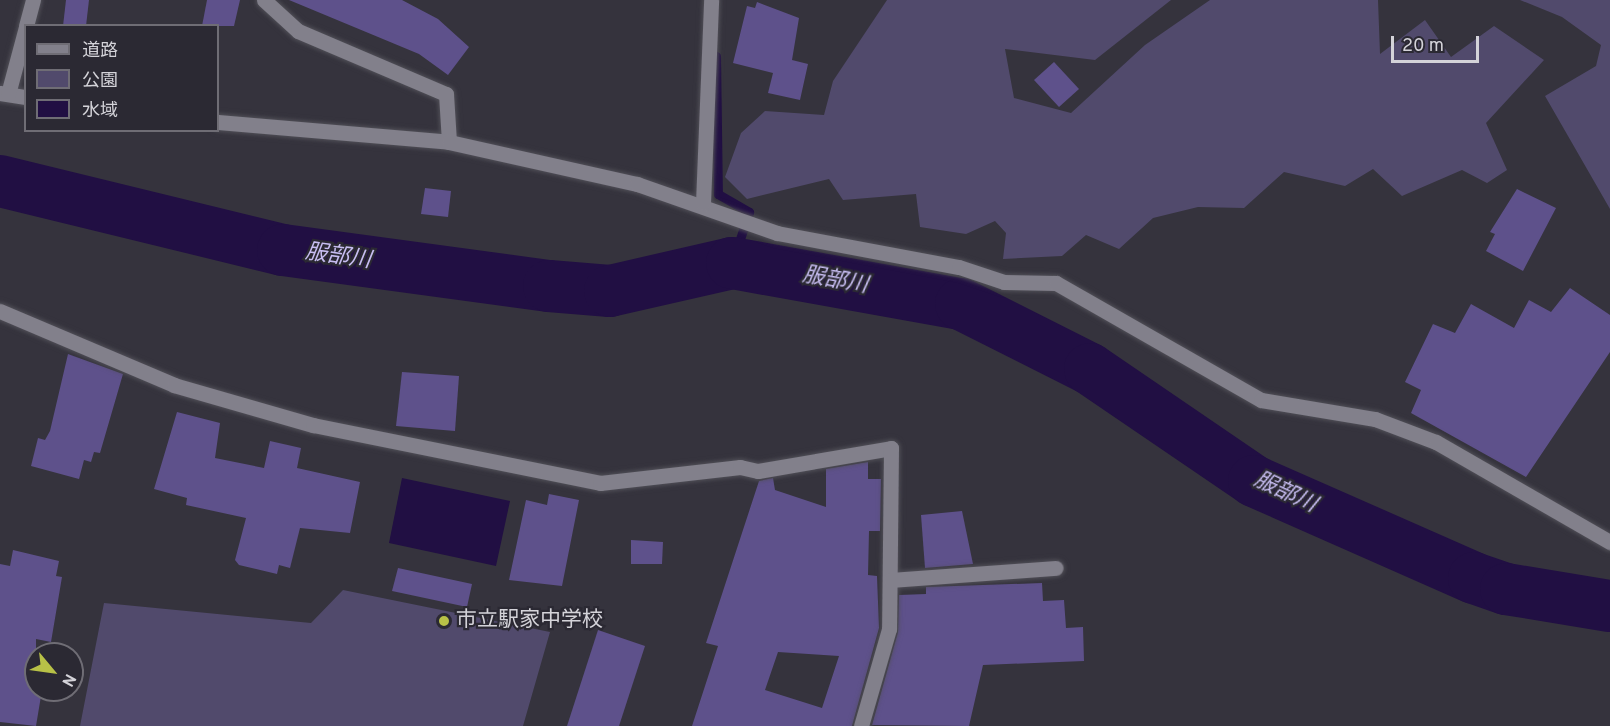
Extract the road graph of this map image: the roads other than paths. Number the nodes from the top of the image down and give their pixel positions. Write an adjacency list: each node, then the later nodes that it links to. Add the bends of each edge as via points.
1 (33, 0): 4 (street)
2 (264, 0): 9 (street, via 298,31 446,94)
3 (711, 0): 10 (street)
4 (27, 24)
5 (24, 32): 6 (street)
6 (4, 94): 7 (street)
7 (24, 97)
8 (219, 122): 9 (street)
9 (449, 142): 10 (street)
10 (703, 203): 12 (street, via 777,232 958,267 1004,282 1056,283 1261,400 1375,419 1436,442)
11 (0, 311): 14 (street, via 206,394 313,425 600,483 740,467 758,471 891,448)
12 (1610, 542)
13 (1056, 568): 14 (street)
14 (891, 580): 15 (street, via 889,629)
15 (861, 726)

